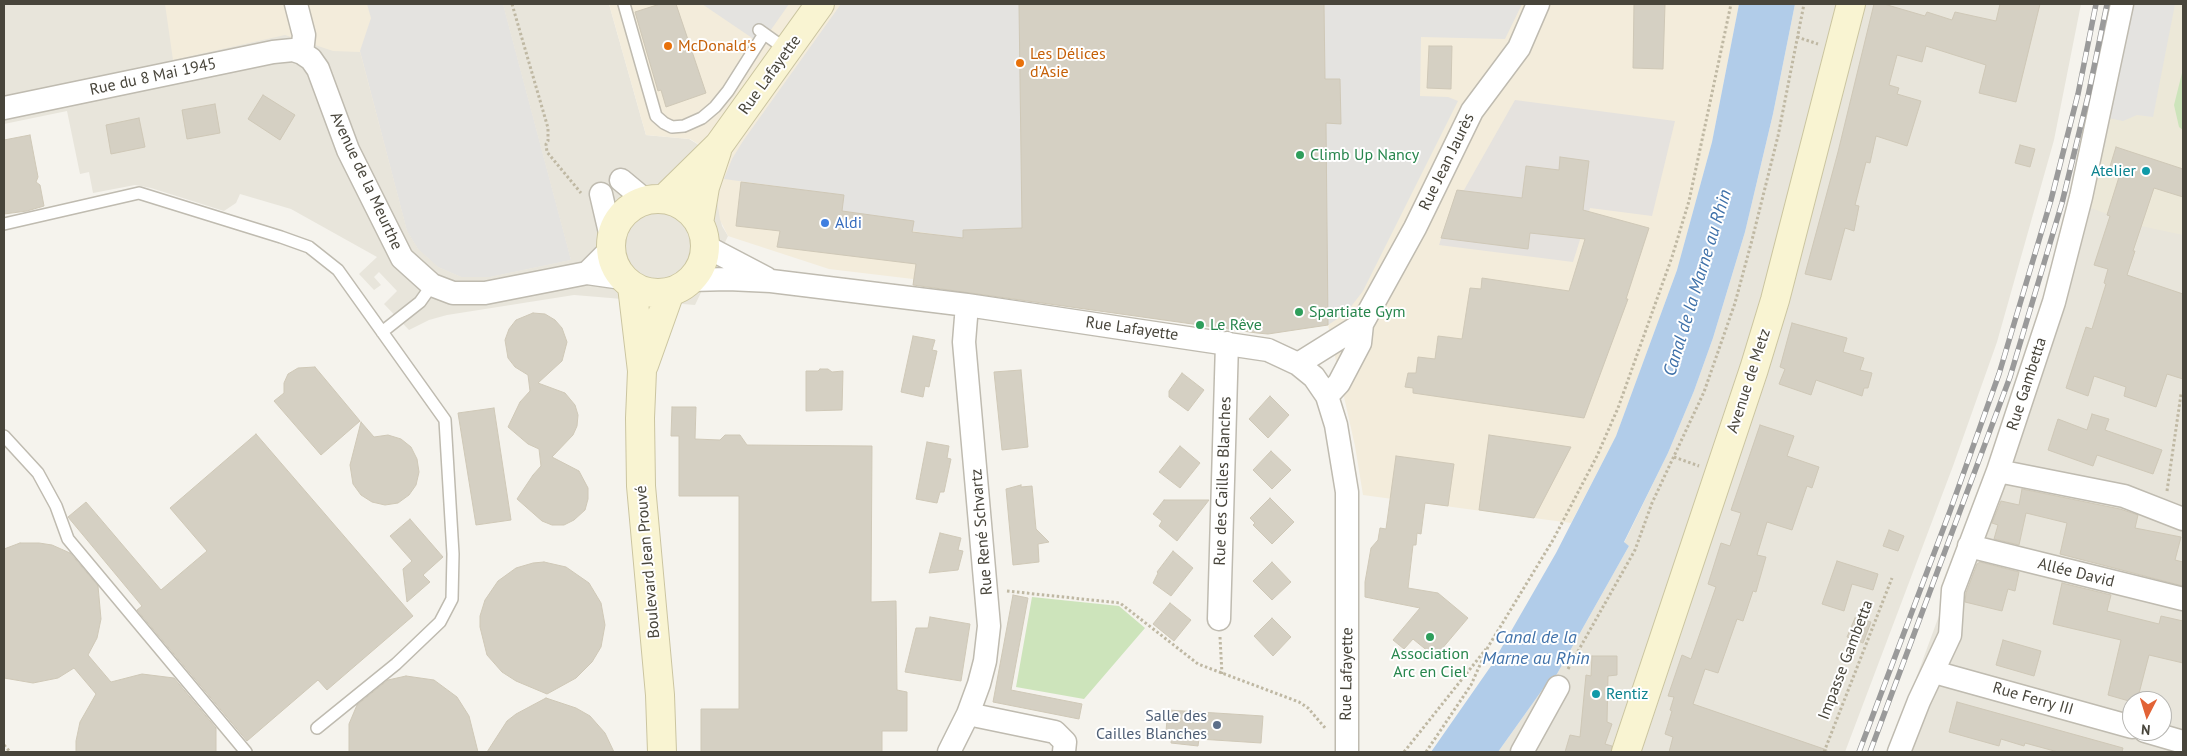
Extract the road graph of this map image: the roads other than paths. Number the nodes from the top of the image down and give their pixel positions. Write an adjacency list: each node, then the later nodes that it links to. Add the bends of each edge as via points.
1 (296, 4): 8 (street, via 304,35)
2 (624, 4): 7 (lane, via 656,116 672,127 702,118 715,107 728,91 761,32)
3 (820, 4): 7 (street, Rue Lafayette)
4 (1538, 4): 23 (street, Rue Jean Jaurès, via 1519,48 1472,111 1415,228)
5 (1852, 4): 46 (street, Avenue de Metz, via 1772,309)
6 (2122, 4): 30 (street, Rue Gambetta, via 2054,302)
7 (787, 50): 10 (street, Rue Lafayette)
8 (302, 53): 9 (street, Rue du 8 Mai 1945, via 293,50 273,52); 20 (street, Avenue de la Meurthe, via 318,69 348,150 402,258)
9 (4, 108)
10 (718, 145): 13 (street, Rue Lafayette); 15 (street, Rue Lafayette, via 705,187)
11 (621, 180): 13 (street)
12 (602, 197): 16 (street)
13 (654, 200): 15 (street, via 678,203 690,212); 16 (street, via 633,206 623,214 616,224)
14 (4, 224): 24 (lane, via 139,193 309,247 338,270)
15 (702, 235): 18 (street, Rue Lafayette); 21 (street, via 703,259 698,270)
16 (611, 243): 17 (street); 19 (street, via 612,259)
17 (587, 272): 19 (street, Avenue de la Meurthe); 20 (street, Avenue de la Meurthe, via 485,292 454,293)
18 (771, 281): 21 (street, Rue Lafayette, via 728,279); 22 (street, Rue Lafayette)
19 (627, 282): 21 (street, via 650,293); 27 (street, Boulevard Jean Prouvé)
20 (432, 285): 24 (lane, via 420,302)
21 (680, 286): 27 (street, Boulevard Jean Prouvé)
22 (967, 305): 25 (street, Rue Lafayette); 37 (street, Rue René Schvartz, via 964,342 990,626 979,684)
23 (1362, 324): 26 (street, Rue Jean Jaurès); 28 (street, Rue Jean Jaurès, via 1360,343 1339,383)
24 (382, 332): 39 (lane, via 445,420 453,554 452,599 440,622 422,640)
25 (1227, 342): 26 (street, Rue Lafayette, via 1268,350); 34 (street, Rue des Cailles Blanches)
26 (1298, 364): 28 (street, Rue Lafayette, via 1314,377)
27 (642, 371): 41 (street, Boulevard Jean Prouvé, via 642,486)
28 (1327, 396): 44 (street, Rue Lafayette, via 1336,425 1348,492)
29 (4, 436): 40 (lane, via 38,473 56,506 68,539)
30 (1998, 471): 31 (street, via 2124,496); 32 (street, Rue Gambetta)
31 (2183, 519)
32 (1970, 546): 33 (street, Allée David); 35 (street, Rue Gambetta, via 1953,590 1950,635)
33 (2183, 600)
34 (1219, 619)
35 (1934, 672): 38 (street, Rue Ferry III); 47 (street, Rue Gambetta)
36 (1558, 687): 45 (street)
37 (968, 714): 42 (street, Rue René Schvartz); 43 (street, via 1055,732 1065,742)
38 (2122, 724)
39 (317, 728)
40 (246, 752)
41 (662, 752)
42 (948, 752)
43 (1064, 752)
44 (1347, 752)
45 (1522, 752)
46 (1626, 752)
47 (1899, 752)

